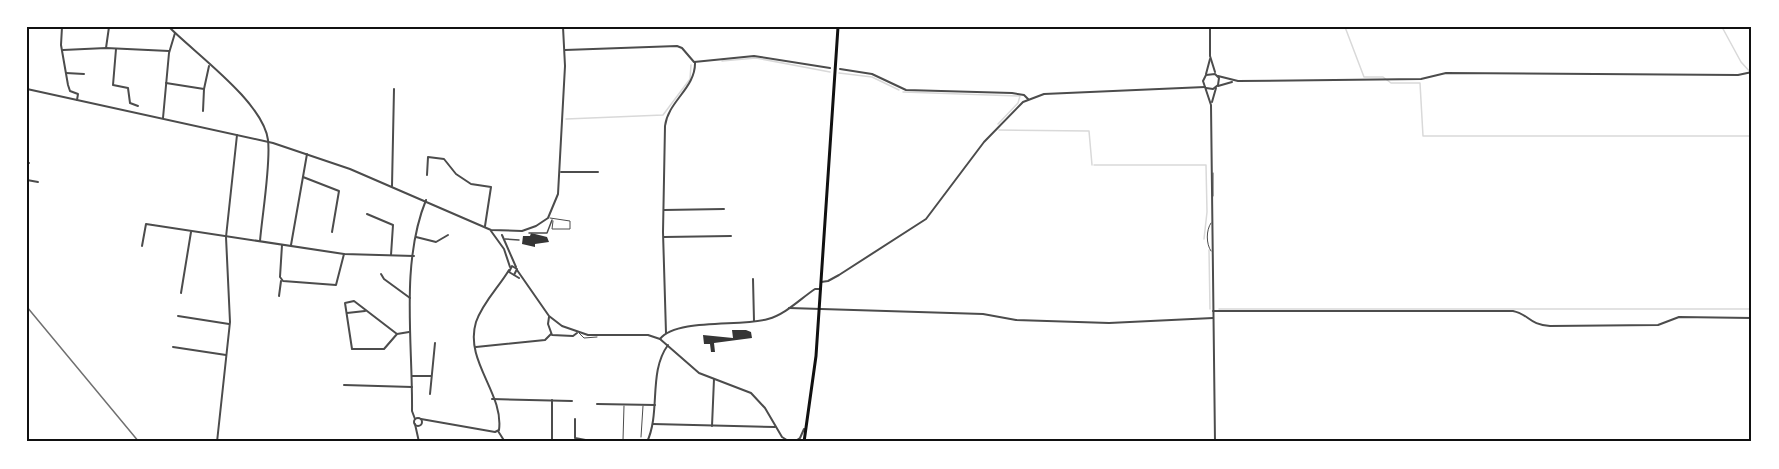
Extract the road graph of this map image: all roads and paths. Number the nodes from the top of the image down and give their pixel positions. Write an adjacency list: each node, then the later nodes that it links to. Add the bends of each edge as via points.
1 (62, 27): 9 (street)
2 (109, 27): 8 (street)
3 (169, 27): 7 (street)
4 (563, 27): 11 (street)
5 (838, 27): 82 (main road)
6 (1210, 27): 13 (street)
7 (175, 33): 12 (street); 15 (street)
8 (106, 48): 9 (street); 10 (street)
9 (63, 50): 18 (street)
10 (116, 50): 12 (street); 35 (street, via 113,85 128,88 130,103)
11 (565, 50): 14 (street, via 677,46); 41 (street)
12 (169, 51): 25 (street)
13 (1210, 56): 21 (street); 22 (street)
14 (695, 62): 16 (street, via 754,56); 50 (street, via 694,76 666,121)
15 (210, 65): 30 (street); 39 (street, via 257,111)
16 (830, 68)
17 (840, 69): 32 (street, via 872,74 906,90 1012,93)
18 (66, 73): 20 (street); 33 (street, via 69,90 78,94)
19 (1751, 73): 24 (street, via 1446,73 1421,79)
20 (84, 74)
21 (1206, 75): 22 (street); 23 (street)
22 (1217, 76): 24 (street); 27 (street)
23 (1203, 80): 26 (street); 28 (street)
24 (1238, 81): 27 (street)
25 (166, 83): 30 (street); 37 (street)
26 (1194, 87): 28 (street); 32 (street, via 1044,94)
27 (1217, 87): 28 (street); 34 (street)
28 (1206, 88): 34 (street)
29 (27, 89): 33 (street)
30 (204, 89): 36 (street)
31 (394, 89): 47 (street)
32 (1028, 99): 82 (street, via 971,157 926,219)
33 (77, 100): 37 (street)
34 (1211, 105): 90 (street)
35 (138, 106)
36 (203, 111)
37 (163, 119): 38 (street)
38 (237, 135): 39 (street); 62 (street)
39 (269, 142): 40 (street); 67 (street)
40 (307, 154): 44 (street); 47 (street)
41 (561, 172): 42 (street); 52 (street, via 556,203)
42 (598, 172)
43 (428, 175): 54 (street, via 428,157 444,159 471,184 490,187)
44 (302, 177): 56 (street, via 339,191); 70 (street)
45 (27, 180): 46 (street)
46 (38, 182)
47 (392, 186): 48 (street)
48 (426, 200): 54 (street); 63 (street)
49 (724, 209): 50 (street)
50 (664, 210): 64 (street)
51 (366, 214): 72 (street, via 394,226)
52 (548, 217): 53 (lane); 57 (street, via 532,228)
53 (552, 220): 53 (lane, via 552,229 570,229 570,221); 58 (street, via 547,233)
54 (487, 227): 57 (street); 60 (street)
55 (191, 232): 62 (street); 69 (street, via 146,224); 84 (street)
56 (332, 232)
57 (500, 233): 60 (street); 60 (street); 75 (street)
58 (529, 233)
59 (448, 235): 63 (street, via 436,242)
60 (496, 236): 74 (street, via 508,257)
61 (730, 236): 64 (street)
62 (226, 237): 67 (street); 97 (street)
63 (416, 237): 73 (street)
64 (664, 237): 100 (street)
65 (505, 239): 66 (street)
66 (519, 240)
67 (260, 241): 68 (street)
68 (282, 245): 70 (street); 79 (street)
69 (142, 246)
70 (291, 246): 71 (street)
71 (344, 254): 72 (street); 79 (street, via 336,285)
72 (391, 255): 73 (street)
73 (414, 256): 86 (street)
74 (509, 268): 75 (street); 77 (street); 81 (street)
75 (516, 269): 77 (street); 80 (street)
76 (381, 274): 86 (street)
77 (513, 275): 80 (street); 81 (street)
78 (753, 279): 96 (street)
79 (281, 280): 85 (street)
80 (521, 280): 93 (street)
81 (502, 281): 107 (street, via 477,319)
82 (821, 282): 83 (main road)
83 (820, 289): 87 (street); 88 (main road)
84 (181, 293)
85 (279, 296)
86 (410, 298): 98 (street)
87 (789, 308): 88 (street); 96 (street, via 770,319)
88 (819, 309): 94 (street, via 1109,323); 126 (main road)
89 (366, 310): 91 (street); 91 (street, via 351,300 345,303); 101 (street)
90 (1213, 311): 94 (street); 95 (street, via 1513,311 1536,325 1560,326 1658,326 1679,317)
91 (347, 313): 101 (street, via 352,349 384,349)
92 (178, 316): 97 (street)
93 (549, 317): 99 (street); 102 (street)
94 (1213, 318): 144 (street)
95 (1752, 318)
96 (754, 321): 100 (street)
97 (229, 324): 108 (street)
98 (409, 332): 101 (street); 109 (street)
99 (578, 333): 102 (street); 103 (street)
100 (666, 333): 103 (street)
101 (397, 334)
102 (551, 334): 107 (street, via 545,340)
103 (660, 339): 105 (street)
104 (435, 343): 110 (street)
105 (668, 345): 111 (street, via 696,371); 121 (street, via 662,357)
106 (173, 347): 108 (street)
107 (476, 347): 115 (street, via 479,368)
108 (226, 355): 136 (street)
109 (412, 376): 110 (street); 113 (street)
110 (431, 376): 114 (street)
111 (714, 379): 130 (street); 131 (street, via 750,392)
112 (344, 385): 113 (street)
113 (412, 389): 122 (street)
114 (430, 394)
115 (492, 399): 116 (street); 132 (street)
116 (552, 400): 117 (street); 138 (street)
117 (572, 401)
118 (597, 404): 119 (street)
119 (624, 405): 120 (street); 135 (lane)
120 (643, 405): 121 (street); 133 (lane)
121 (655, 405): 129 (street)
122 (416, 419): 123 (street); 127 (street)
123 (421, 419): 125 (street); 128 (street)
124 (575, 419): 139 (street, via 575,438)
125 (431, 422): 128 (street); 132 (street)
126 (807, 423): 142 (street); 143 (main road)
127 (415, 424): 128 (street); 134 (street)
128 (421, 424): 134 (street)
129 (653, 424): 130 (street); 140 (street)
130 (712, 426): 131 (street)
131 (775, 427): 141 (street)
132 (498, 431): 137 (street)
133 (641, 437)
134 (418, 440)
135 (623, 440)
136 (217, 442)
137 (506, 442)
138 (552, 442)
139 (596, 442)
140 (647, 442)
141 (789, 442)
142 (794, 442)
143 (804, 442)
144 (1215, 442)

